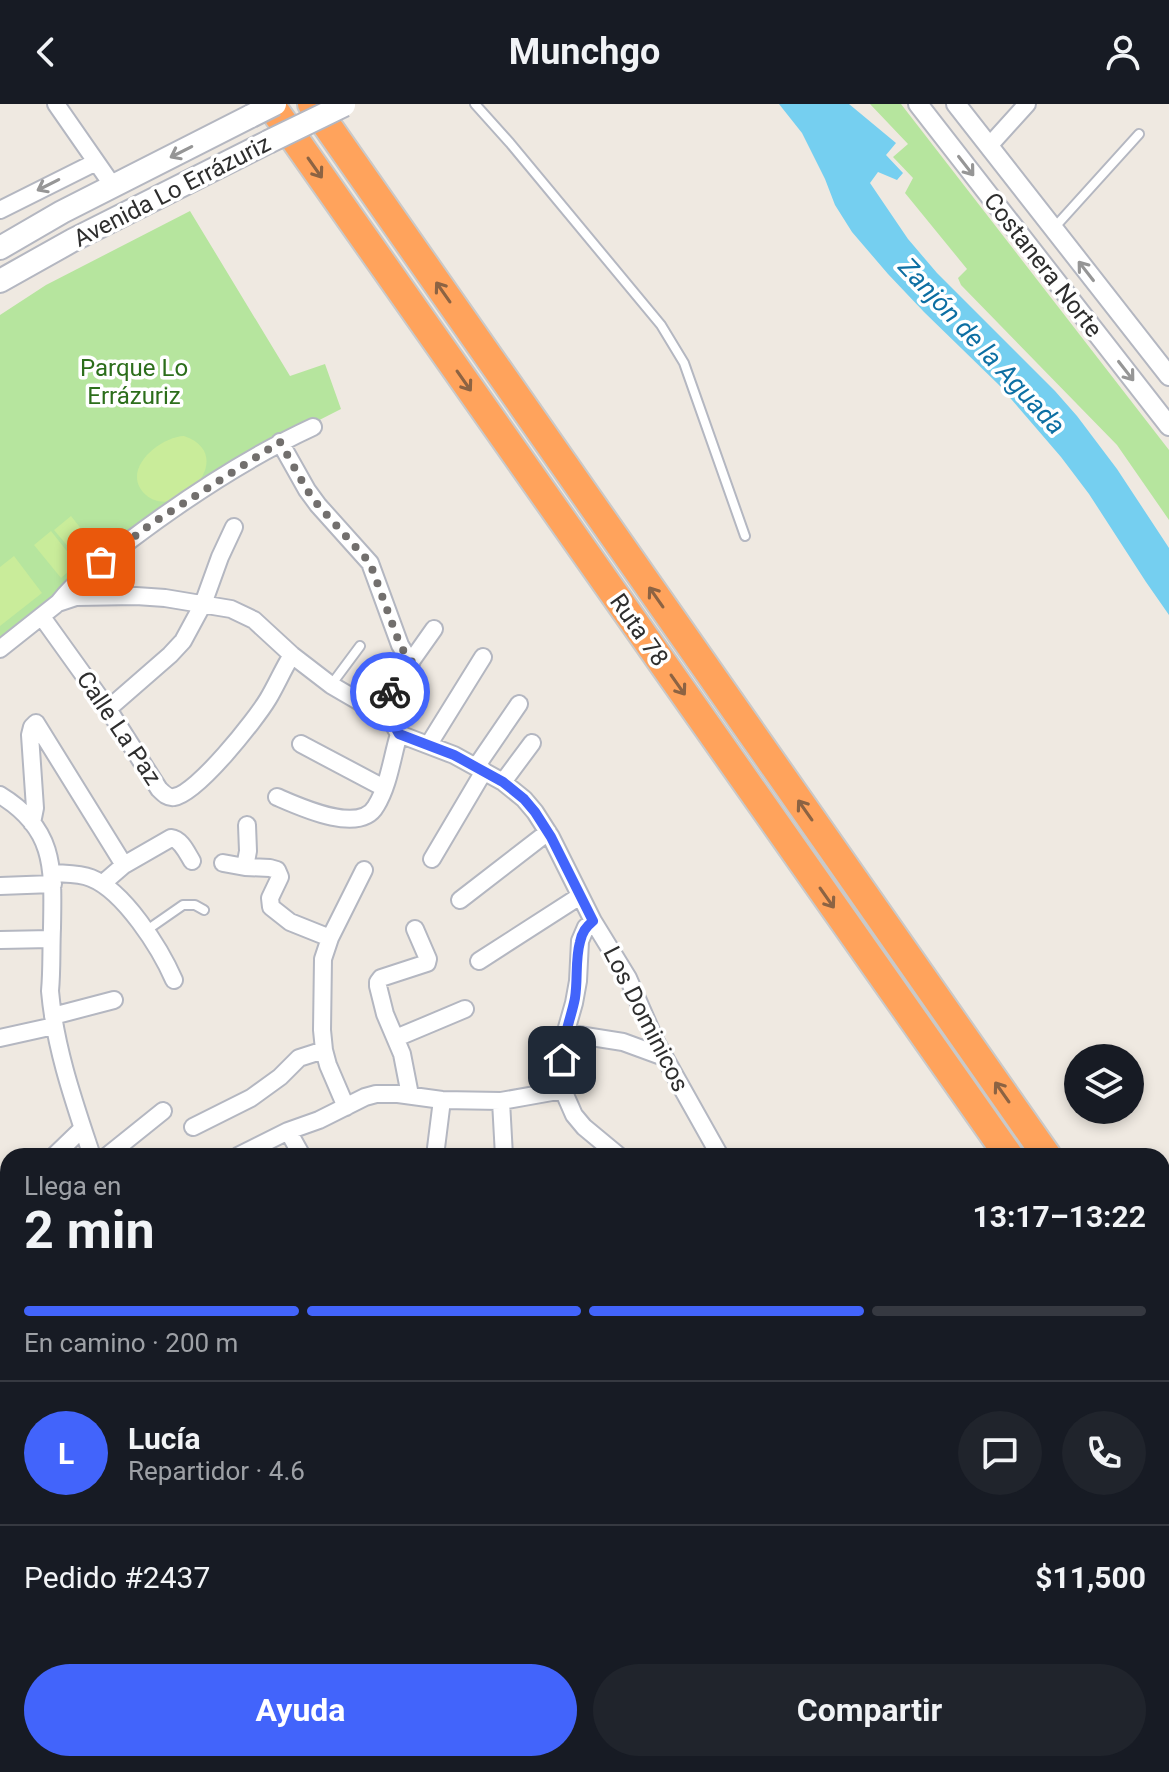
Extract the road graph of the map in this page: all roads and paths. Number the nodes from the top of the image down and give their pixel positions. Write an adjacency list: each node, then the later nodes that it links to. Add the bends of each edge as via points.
1 (56, 104): 12 (street)
2 (312, 104): 96 (highway, Ruta 78, one-way to 2)
3 (345, 104): 17 (main road, Avenida Lo Errázuriz, bridge)
4 (489, 104): 8 (lane)
5 (918, 104): 19 (street, Costanera Norte, one-way to 19)
6 (956, 104): 11 (street, Costanera Norte)
7 (1027, 104): 11 (street)
8 (477, 107): 23 (lane, via 674,344)
9 (265, 108): 13 (main road, Avenida Lo Errázuriz, one-way to 13); 95 (highway, Ruta 78, one-way to 95)
10 (1139, 134): 15 (lane)
11 (989, 146): 15 (street, Costanera Norte)
12 (96, 162): 13 (street); 14 (street, one-way to 14)
13 (113, 186): 16 (main road, Avenida Lo Errázuriz)
14 (0, 210)
15 (1053, 229): 18 (street, Costanera Norte, one-way to 15)
16 (0, 248)
17 (0, 281)
18 (1169, 374)
19 (1169, 426)
20 (313, 427): 21 (street)
21 (280, 442): 24 (street, via 151,524 76,581); 32 (street, via 318,505 370,563 400,645)
22 (234, 527): 25 (street)
23 (745, 536)
24 (58, 603): 25 (street, Los Dominicos, via 76,597 136,596); 26 (street)
25 (203, 604): 30 (street, Los Dominicos, via 254,620); 35 (street, via 177,648)
26 (42, 617): 29 (street); 35 (street, Calle La Paz)
27 (434, 629): 32 (street)
28 (360, 646): 33 (lane)
29 (0, 649)
30 (292, 655): 33 (street, Los Dominicos); 35 (street, Calle La Paz, via 268,700 227,753 172,798 159,789)
31 (483, 657): 40 (street)
32 (412, 661): 36 (street)
33 (331, 685): 36 (street, Los Dominicos)
34 (519, 704): 41 (street)
35 (108, 709)
36 (376, 711): 37 (street, Los Dominicos, via 391,720)
37 (399, 734): 40 (street, Los Dominicos); 43 (street)
38 (532, 743): 42 (street)
39 (301, 744): 43 (street)
40 (429, 744): 41 (street, Los Dominicos)
41 (480, 769): 42 (street, Los Dominicos); 49 (street)
42 (503, 782): 48 (street, Los Dominicos, via 530,806)
43 (384, 788): 45 (street, via 376,807 364,817 335,818)
44 (0, 795): 46 (street)
45 (277, 797)
46 (32, 823): 52 (street, via 30,735 36,723); 55 (street)
47 (247, 825): 53 (street)
48 (548, 832): 58 (street, Los Dominicos); 59 (street)
49 (432, 859)
50 (192, 861): 52 (street, via 171,838)
51 (223, 863): 53 (street)
52 (124, 865): 56 (street)
53 (245, 867): 64 (street, via 277,870 280,877 271,907 290,922)
54 (364, 870): 64 (street)
55 (53, 878): 56 (street, via 85,876); 57 (street); 65 (street)
56 (102, 884): 63 (street)
57 (0, 886)
58 (580, 896): 61 (street, Los Dominicos); 67 (street)
59 (460, 900)
60 (204, 910): 63 (lane, via 183,905)
61 (593, 921): 72 (street, via 580,941); 76 (street, Los Dominicos, via 628,978)
62 (415, 929): 74 (street, via 427,963 378,982)
63 (147, 930): 68 (street)
64 (330, 938): 75 (street, via 323,959)
65 (51, 939): 66 (street); 71 (street)
66 (0, 940)
67 (479, 961)
68 (174, 980)
69 (114, 1000): 71 (street)
70 (465, 1009): 74 (street)
71 (54, 1021): 73 (street); 84 (street)
72 (566, 1033): 76 (street, via 623,1042); 77 (street)
73 (0, 1038)
74 (396, 1038): 78 (street)
75 (324, 1050): 81 (street); 83 (street, via 299,1058 251,1098)
76 (664, 1057): 94 (street, Los Dominicos)
77 (563, 1090): 80 (street); 93 (street, via 574,1115)
78 (410, 1095): 79 (street); 81 (street, via 376,1094)
79 (442, 1100): 80 (street); 91 (street)
80 (501, 1101): 92 (street)
81 (346, 1107): 85 (street)
82 (163, 1111): 88 (street)
83 (193, 1127)
84 (82, 1129): 86 (street); 87 (street)
85 (288, 1131): 89 (street); 90 (street)
86 (62, 1148)
87 (89, 1148)
88 (117, 1148)
89 (254, 1148)
90 (298, 1148)
91 (436, 1148)
92 (503, 1148)
93 (609, 1148)
94 (715, 1148)
95 (1003, 1148)
96 (1041, 1148)

